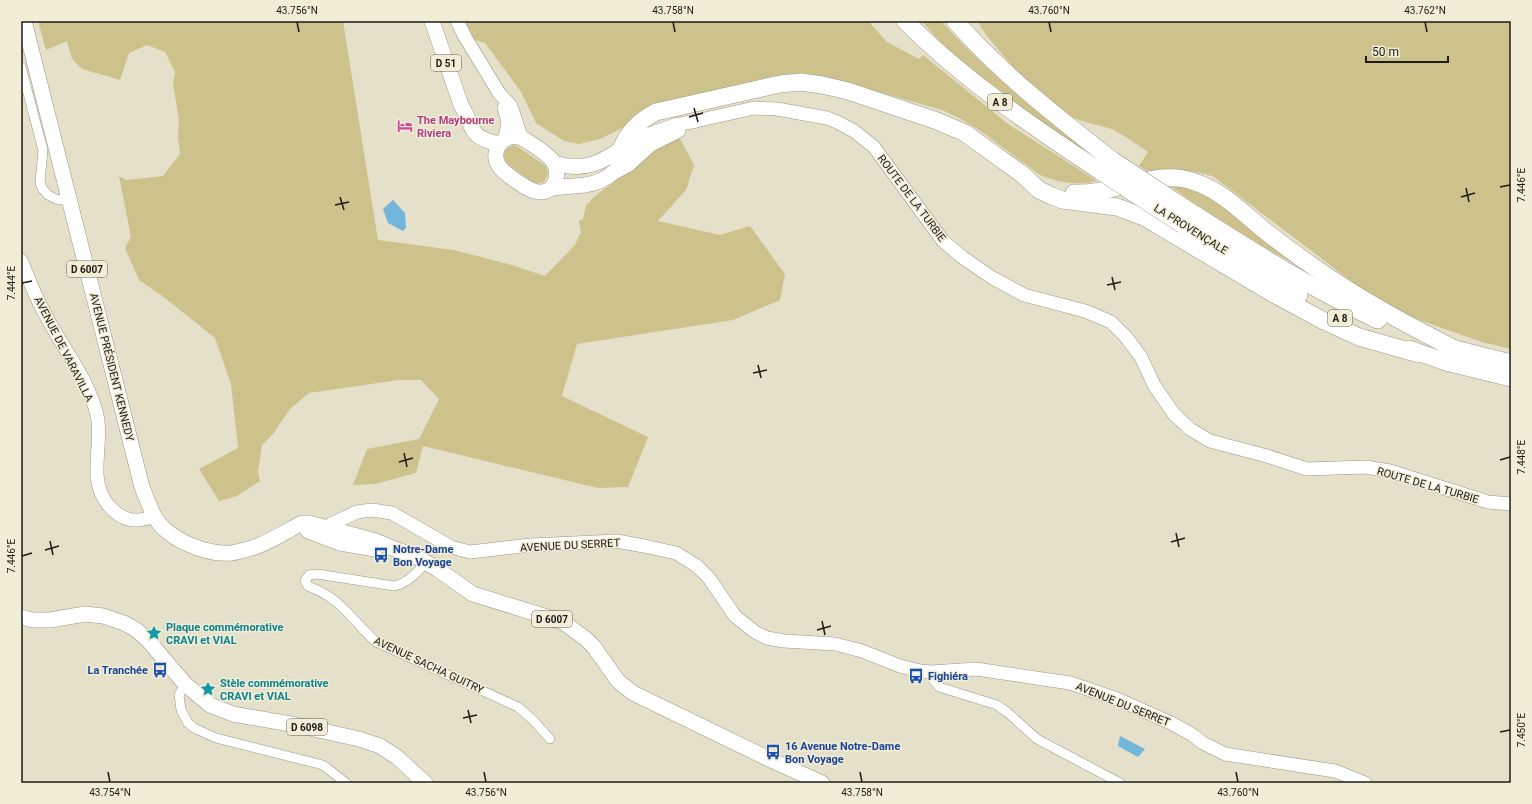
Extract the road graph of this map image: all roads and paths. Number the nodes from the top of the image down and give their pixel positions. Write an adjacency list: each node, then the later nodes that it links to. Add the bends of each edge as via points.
1 (24, 21): 21 (main road, AVENUE PRÉSIDENT KENNEDY / D 6007)
2 (432, 21): 8 (main road, D 51)
3 (457, 21): 7 (street)
4 (905, 21): 17 (highway, LA PROVENÇALE / A 8, via 938,53 1009,109)
5 (955, 21): 17 (highway, LA PROVENÇALE / A 8, via 984,52)
6 (21, 67): 21 (street, via 43,150 40,182 42,188 56,200)
7 (499, 93): 11 (street, via 511,106); 13 (street, via 508,122)
8 (461, 104): 13 (main road, D 51, via 475,134 480,139); 15 (main road, D 51, via 462,117 470,137 477,146)
9 (672, 107): 12 (highway, via 651,123); 14 (highway, via 643,119); 19 (highway, via 780,84 801,82 835,87 953,127)
10 (696, 121): 12 (street, ROUTE DE LA TURBIE, via 675,125); 18 (street, ROUTE DE LA TURBIE, via 651,146 629,165); 28 (street, ROUTE DE LA TURBIE, via 738,111 765,108 827,118 854,131 882,157 943,241 962,257 1024,295 1085,311 1111,322 1126,336 1141,357 1154,385 1174,414 1190,429 1210,441 1307,469 1366,467 1390,471 1488,502)
11 (522, 138): 13 (main road); 16 (main road)
12 (638, 138): 14 (main road, ROUTE DE LA TURBIE); 18 (main road)
13 (502, 141): 15 (main road, via 496,152)
14 (621, 149): 16 (main road, ROUTE DE LA TURBIE, via 611,157 585,166 571,168)
15 (497, 161): 20 (main road, via 501,169 529,189 542,192)
16 (554, 163): 20 (main road, via 556,177 554,185)
17 (1107, 166): 22 (highway, LA PROVENÇALE / A 8, bridge)
18 (613, 174): 20 (main road, ROUTE DE LA TURBIE, via 593,184)
19 (1023, 175): 24 (highway, via 1059,190 1075,193 1101,191 1168,177 1201,184 1220,194 1276,239 1366,302); 25 (highway, via 1039,190 1062,200 1117,207 1144,216 1322,320 1359,337)
20 (550, 188)
21 (70, 199): 29 (main road, AVENUE PRÉSIDENT KENNEDY / D 6007, via 142,487)
22 (1188, 219): 24 (highway, LA PROVENÇALE / A 8, via 1254,252 1353,308); 25 (highway, LA PROVENÇALE / A 8, via 1293,292 1333,314)
23 (21, 260): 29 (street, AVENUE DE VARAVILLA, via 42,310 76,368 97,415 98,489 108,506 118,515 131,521 142,521)
24 (1455, 349): 26 (highway, LA PROVENÇALE / A 8)
25 (1419, 354): 27 (highway, LA PROVENÇALE / A 8)
26 (1511, 363)
27 (1511, 378)
28 (1511, 504)
29 (155, 516): 30 (main road, AVENUE PRÉSIDENT KENNEDY / D 6007, via 173,536 191,546 209,551 231,553 256,546 291,529)
30 (333, 534): 31 (main road, D 6007, via 376,541); 33 (street, AVENUE DU SERRET, via 349,516 372,510 392,513 450,547 470,552 531,545 617,541 676,553 709,578 735,616 767,638 835,644 862,651 900,666)
31 (426, 562): 35 (street, AVENUE SACHA GUITRY, via 402,584 394,586 317,574 309,575 305,581 308,586 322,592 344,608 376,642 518,707); 38 (main road, D 6007, via 473,594 563,622 586,639 618,681 633,693)
32 (21, 617): 34 (main road, D 6098, via 50,620 86,614 124,623 146,639)
33 (931, 672): 39 (street, via 939,687 997,705 1037,739); 40 (street, AVENUE DU SERRET, via 976,669 1070,683 1170,723 1225,754 1334,771)
34 (185, 684): 36 (street, via 179,695 181,710 194,728 216,738 323,765); 37 (main road, D 6098, via 210,705 234,714 303,726 380,746 397,757)
35 (550, 739)
36 (346, 783)
37 (425, 783)
38 (822, 783)
39 (1120, 783)
40 (1365, 783)

